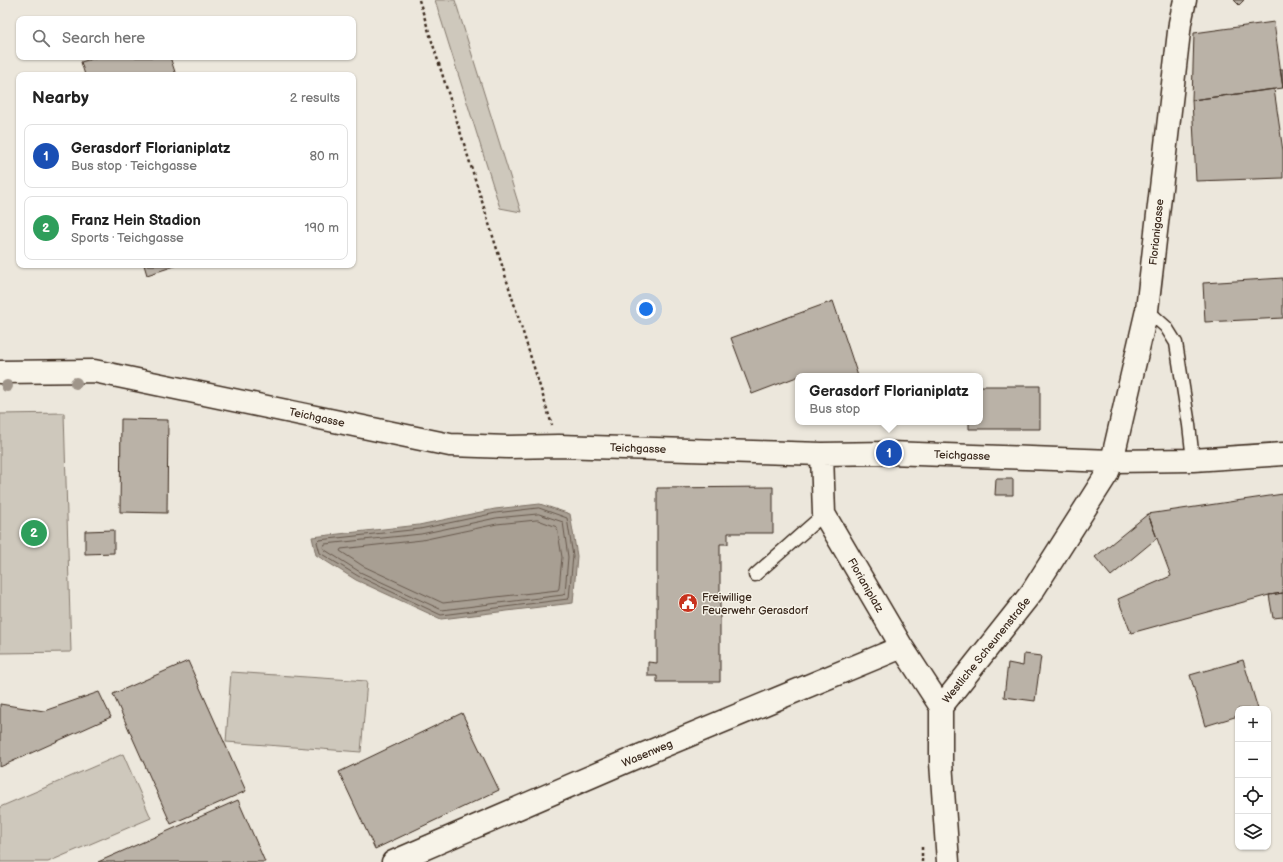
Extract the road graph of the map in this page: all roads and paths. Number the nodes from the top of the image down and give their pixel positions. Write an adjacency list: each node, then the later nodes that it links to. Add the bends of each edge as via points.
1 (419, 0): 5 (path)
2 (1185, 0): 3 (street, Florianigasse, via 1180,23)
3 (1147, 310): 8 (lane, via 1166,327 1176,343); 9 (street, Florianigasse)
4 (0, 372): 5 (street, Teichgasse, via 94,371 450,445)
5 (559, 446): 6 (street, Teichgasse)
6 (822, 454): 9 (street, Teichgasse, via 889,453); 10 (street, Florianiplatz)
7 (1283, 454): 8 (street, Teichgasse)
8 (1193, 460): 9 (street, Teichgasse)
9 (1112, 461): 13 (street, Westliche Scheunenstraße, via 1107,474 1032,592)
10 (824, 514): 11 (lane); 12 (street, Florianiplatz)
11 (755, 575)
12 (902, 647): 13 (street, Florianiplatz); 14 (street, Wasenweg)
13 (941, 707): 15 (street, Westliche Scheunenstraße, via 941,762)
14 (393, 862)
15 (948, 862)

